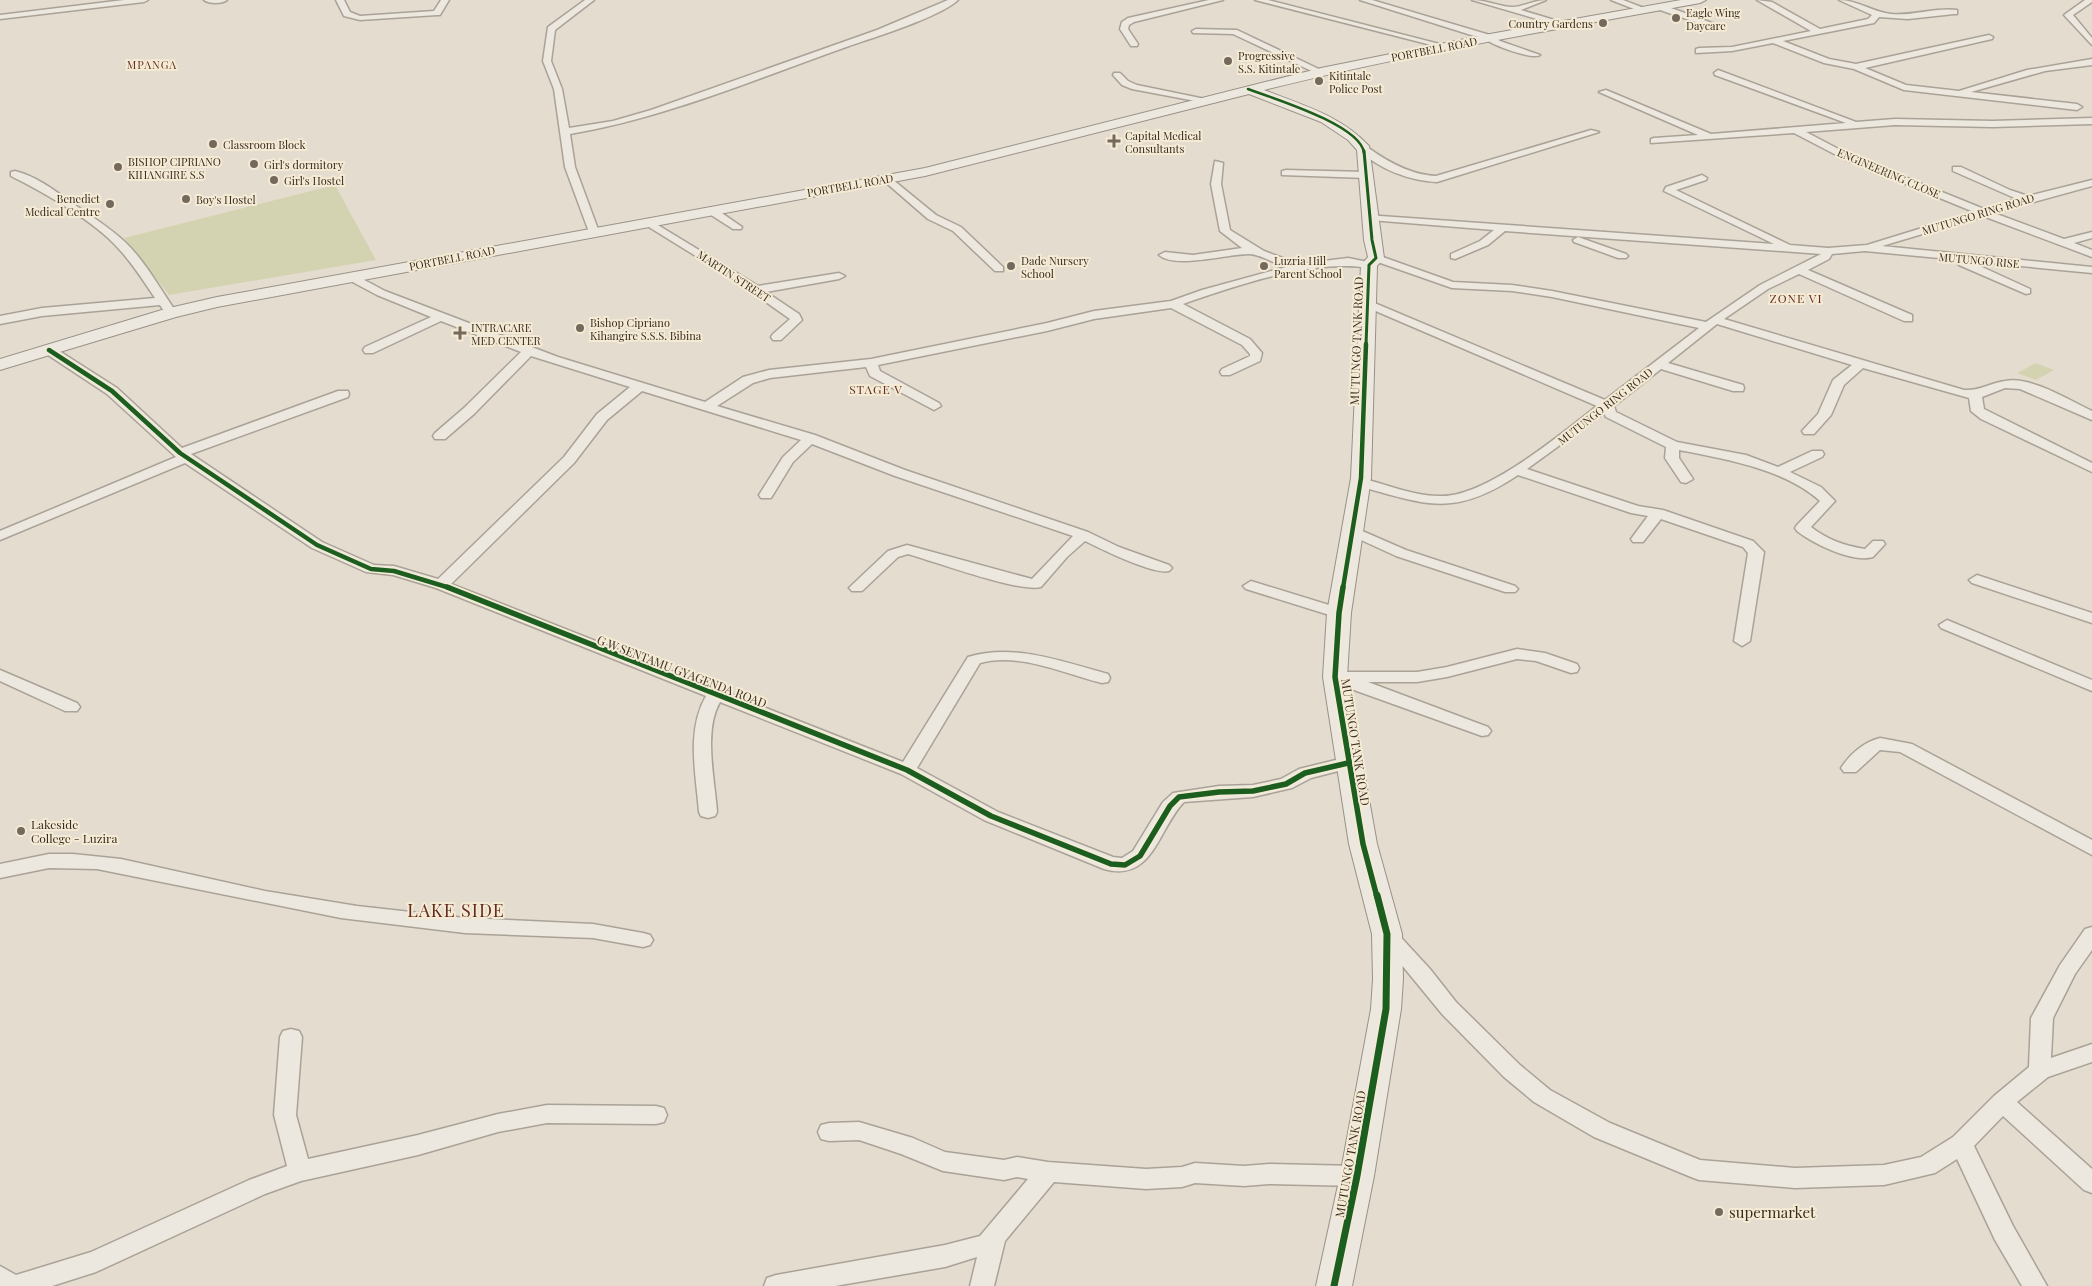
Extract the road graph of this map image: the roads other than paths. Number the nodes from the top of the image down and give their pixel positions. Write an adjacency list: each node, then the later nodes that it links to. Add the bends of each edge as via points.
1 (79, 0): 23 (street)
2 (144, 0): 23 (street)
3 (208, 0): 4 (street)
4 (223, 0)
5 (340, 0): 6 (street, via 347,14 360,18 437,13)
6 (445, 0)
7 (590, 0): 53 (street, via 550,29 548,39 547,61 558,89)
8 (954, 0): 53 (street, via 880,32 654,112 614,124)
9 (1219, 0): 34 (street, via 1131,20 1124,29)
10 (1258, 0): 35 (street)
11 (1364, 0): 31 (street)
12 (1476, 0): 20 (street)
13 (1542, 0): 20 (street)
14 (1615, 0): 21 (street)
15 (1700, 0): 19 (main road, PORTBELL ROAD)
16 (1760, 0): 29 (street, via 1784,10 1794,20)
17 (1846, 0): 24 (street)
18 (2090, 0): 33 (street, via 2068,15)
19 (1660, 7): 21 (main road, PORTBELL ROAD); 27 (street)
20 (1514, 10): 26 (street)
21 (1645, 10): 26 (main road, PORTBELL ROAD)
22 (1954, 12): 24 (street, via 1920,18)
23 (22, 14): 25 (street)
24 (1877, 14): 29 (street, via 1870,21)
25 (0, 17)
26 (1564, 24): 31 (main road, PORTBELL ROAD)
27 (1716, 26)
28 (1196, 31): 40 (street, via 1234,32)
29 (1819, 32): 32 (street)
30 (1989, 37): 39 (street)
31 (1490, 38): 35 (main road, PORTBELL ROAD); 37 (street)
32 (1774, 41): 36 (street); 39 (street, via 1827,61)
33 (2092, 43)
34 (1134, 44)
35 (1447, 47): 40 (main road, PORTBELL ROAD)
36 (1699, 51)
37 (1536, 55)
38 (2092, 62): 46 (street, via 2022,75)
39 (1856, 67): 43 (street)
40 (1321, 72): 44 (main road, PORTBELL ROAD)
41 (1718, 73): 51 (street)
42 (1117, 75): 48 (street, via 1136,87)
43 (1904, 87): 46 (street); 47 (street, via 1900,89)
44 (1248, 89): 48 (main road, PORTBELL ROAD); 57 (main road, via 1336,126)
45 (1603, 92): 55 (street)
46 (1959, 94): 49 (street)
47 (1899, 96)
48 (1206, 100): 63 (main road, PORTBELL ROAD, via 973,161)
49 (2077, 107)
50 (2092, 121): 51 (street)
51 (1857, 124): 52 (street)
52 (1794, 129): 55 (street); 68 (street, ENGINEERING CLOSE, via 1903,181)
53 (564, 132): 73 (street, via 570,167)
54 (1594, 132): 57 (street, via 1437,179 1406,171)
55 (1709, 136): 56 (street)
56 (1654, 141)
57 (1364, 149): 62 (main road, MUTUNGO TANK ROAD)
58 (1218, 163): 79 (street, via 1216,184 1225,231)
59 (1957, 170): 66 (street)
60 (1286, 173): 62 (street)
61 (15, 174): 97 (street, via 44,188 109,233 123,246)
62 (1366, 175): 69 (main road, MUTUNGO TANK ROAD)
63 (887, 178): 67 (main road, PORTBELL ROAD); 88 (street, via 932,217 957,229)
64 (1702, 178): 78 (street, via 1669,191)
65 (2092, 183): 66 (street, MUTUNGO RING ROAD)
66 (2028, 199): 68 (street, MUTUNGO RING ROAD)
67 (712, 211): 70 (main road, PORTBELL ROAD); 71 (street)
68 (1986, 212): 76 (street, ENGINEERING CLOSE); 77 (street, MUTUNGO RING ROAD)
69 (1370, 217): 72 (street); 86 (main road, MUTUNGO TANK ROAD)
70 (648, 222): 73 (main road, PORTBELL ROAD); 93 (street, MARTIN STREET)
71 (737, 227)
72 (1501, 228): 74 (street); 83 (street, via 1489,242)
73 (594, 232): 92 (main road, PORTBELL ROAD)
74 (1557, 233): 78 (street); 84 (street)
75 (2092, 235): 76 (street)
76 (2063, 243): 81 (street, ENGINEERING CLOSE)
77 (1865, 248): 80 (street); 85 (street, MUTUNGO RISE)
78 (1794, 249): 80 (street)
79 (1253, 250): 82 (street, via 1193,258); 87 (street)
80 (1828, 251): 89 (street, MUTUNGO RING ROAD, via 1826,256)
81 (2092, 254)
82 (1165, 255)
83 (1455, 256)
84 (1622, 256)
85 (1952, 258): 90 (street, MUTUNGO RISE); 94 (street)
86 (1372, 261): 87 (street); 96 (main road, MUTUNGO TANK ROAD); 101 (street, via 1452,285 1512,288)
87 (1299, 267): 95 (street)
88 (999, 269)
89 (1800, 270): 99 (street); 101 (street, MUTUNGO RING ROAD, via 1764,287)
90 (2092, 270)
91 (839, 276): 93 (street)
92 (351, 277): 97 (main road, PORTBELL ROAD, via 217,302); 98 (street)
93 (756, 290): 102 (street, MARTIN STREET, via 796,318)
94 (2026, 291)
95 (1173, 304): 106 (street, via 1094,315); 110 (street, via 1246,342 1256,353 1256,358)
96 (1368, 304): 117 (street); 129 (main road, MUTUNGO TANK ROAD)
97 (167, 307): 100 (street, via 42,312); 103 (main road, PORTBELL ROAD)
98 (441, 317): 104 (street); 105 (street)
99 (1908, 318)
100 (0, 320)
101 (1712, 323): 107 (street); 108 (street, MUTUNGO RING ROAD)
102 (777, 338)
103 (49, 350): 109 (main road, PORTBELL ROAD); 124 (street, G W SENTAMU GYAGENDA ROAD, via 112,391)
104 (369, 350)
105 (530, 350): 111 (street); 120 (street, via 470,411)
106 (871, 363): 115 (street, via 756,377); 116 (street, via 874,373)
107 (1862, 363): 114 (street); 119 (street, via 1838,383 1824,415)
108 (1658, 364): 112 (street); 117 (street, MUTUNGO RING ROAD)
109 (0, 365)
110 (1226, 372)
111 (640, 386): 115 (street); 139 (street, via 602,417 568,460)
112 (1738, 388)
113 (343, 394): 124 (street)
114 (1975, 396): 118 (street, via 2010,384 2025,387); 125 (street, via 1978,411 1986,416)
115 (706, 406): 121 (street)
116 (934, 406)
117 (1607, 406): 122 (street, via 1611,414); 126 (street, MUTUNGO RING ROAD)
118 (2092, 416)
119 (1809, 431)
120 (440, 436)
121 (810, 438): 130 (street, via 788,460); 133 (street, via 900,473)
122 (1674, 444): 127 (street, via 1741,458); 128 (street, via 1672,458)
123 (1817, 454): 127 (street)
124 (183, 455): 134 (street); 139 (street, G W SENTAMU GYAGENDA ROAD, via 317,545 370,568 394,571)
125 (2092, 468)
126 (1516, 470): 129 (street, MUTUNGO RING ROAD, via 1468,496 1452,500 1428,500); 131 (street, via 1636,510)
127 (1779, 472): 136 (street, via 1816,490 1828,501 1802,528 1812,536 1851,552 1868,554)
128 (1686, 479)
129 (1360, 482): 132 (main road, MUTUNGO TANK ROAD)
130 (766, 495)
131 (1658, 513): 135 (street); 146 (street, via 1744,541 1756,552)
132 (1352, 531): 142 (street, via 1401,552); 143 (main road, MUTUNGO TANK ROAD)
133 (1083, 535): 137 (street); 141 (street, via 1036,584 907,549 893,554)
134 (0, 536)
135 (1638, 539)
136 (1878, 544)
137 (1164, 568)
138 (1977, 580): 144 (street)
139 (441, 585): 152 (street, G W SENTAMU GYAGENDA ROAD)
140 (1251, 586): 143 (street)
141 (857, 588)
142 (1510, 589)
143 (1339, 613): 149 (main road, MUTUNGO TANK ROAD)
144 (2092, 618)
145 (1947, 626): 151 (street)
146 (1742, 641)
147 (1572, 668): 149 (street, via 1539,656 1517,654 1417,677)
148 (0, 674): 153 (street)
149 (1334, 677): 154 (street); 155 (main road, MUTUNGO TANK ROAD)
150 (1102, 678): 157 (street, via 1010,657 974,660)
151 (2092, 686)
152 (716, 694): 157 (street, G W SENTAMU GYAGENDA ROAD); 158 (street, via 706,710 702,732)
153 (71, 707)
154 (1482, 731)
155 (1348, 762): 157 (street, G W SENTAMU GYAGENDA ROAD, via 1306,773 1286,784 1253,791 1179,797 1170,806 1140,856 1125,865 1111,864 999,819); 161 (main road, MUTUNGO TANK ROAD, via 1363,844)
156 (1850, 768): 159 (street, via 1875,744 1887,741 1906,748)
157 (907, 770)
158 (708, 812)
159 (2092, 848)
160 (0, 871): 163 (street, via 31,862 84,860 145,870 310,907 443,924 578,928)
161 (1387, 934): 170 (street, via 1449,1008 1512,1072 1542,1096 1602,1130 1699,1170 1795,1178 1884,1175 1926,1166); 173 (main road, MUTUNGO TANK ROAD, via 1386,1009)
162 (2092, 934): 166 (street, via 2067,970 2042,1018)
163 (643, 940)
164 (291, 1037): 171 (street, via 285,1115)
165 (2092, 1053): 166 (street)
166 (2040, 1071): 167 (street)
167 (2002, 1102): 170 (street); 174 (street)
168 (656, 1115): 171 (street, via 547,1114)
169 (829, 1132): 172 (street, via 859,1131 943,1161 1004,1170 1017,1167)
170 (1961, 1144): 182 (street, via 2004,1233)
171 (300, 1171): 178 (street, via 257,1187 96,1261)
172 (1048, 1172): 173 (street, via 1146,1179 1195,1173); 175 (street)
173 (1357, 1176): 181 (main road, MUTUNGO TANK ROAD)
174 (2092, 1183)
175 (993, 1240): 179 (street, via 986,1246 946,1256); 180 (street)
176 (0, 1277): 177 (street)
177 (10, 1286)
178 (17, 1286)
179 (776, 1286)
180 (982, 1286)
181 (1334, 1286)
182 (2035, 1286)

